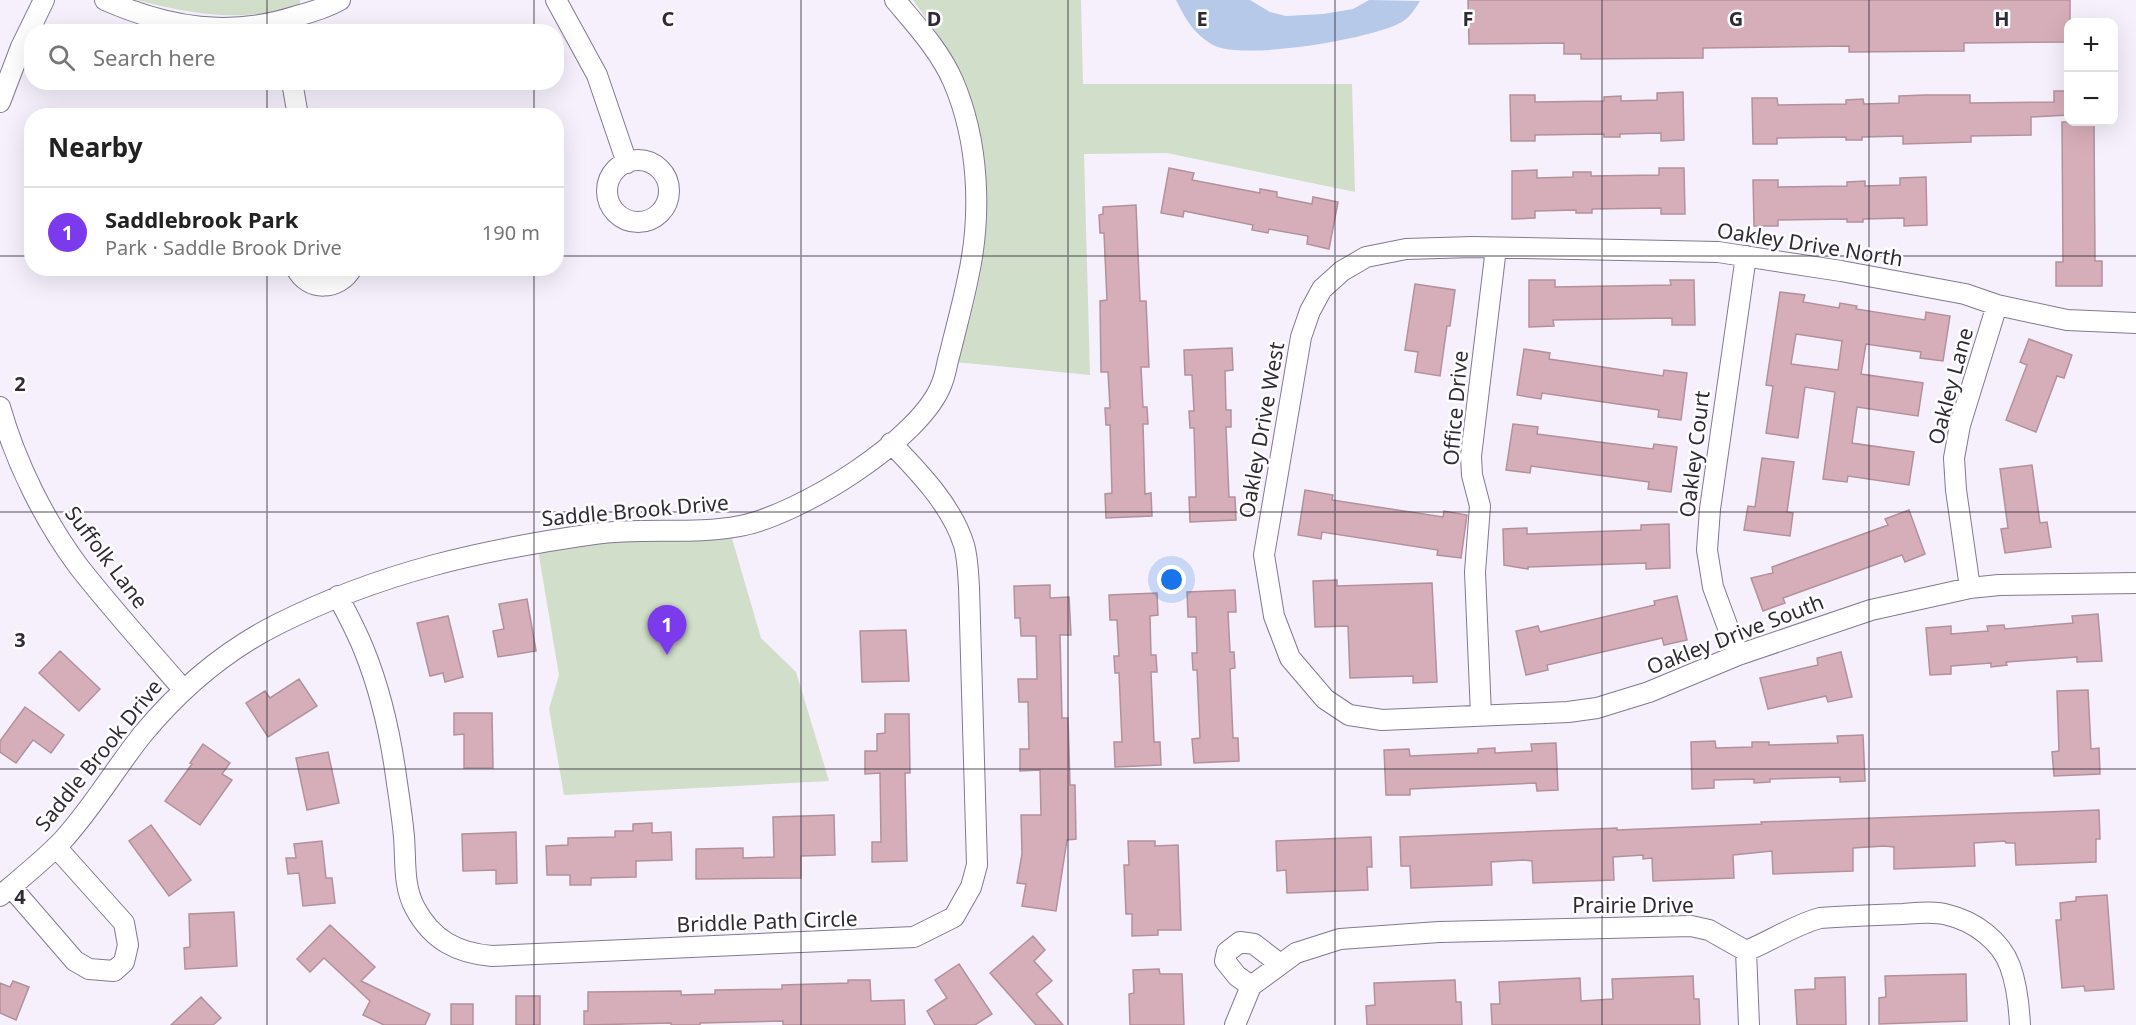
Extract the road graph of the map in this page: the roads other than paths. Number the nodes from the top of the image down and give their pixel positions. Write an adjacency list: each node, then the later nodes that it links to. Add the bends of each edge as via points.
1 (44, 0): 6 (street)
2 (105, 0): 7 (street)
3 (340, 0): 8 (street)
4 (556, 0): 13 (street, via 597,75)
5 (895, 0): 22 (street, Saddle Brook Drive, via 924,34 953,81 971,148 977,204 971,266 942,384 924,415)
6 (32, 24)
7 (183, 24)
8 (287, 24)
9 (24, 40): 11 (street)
10 (293, 90): 12 (street)
11 (0, 102)
12 (297, 108)
13 (627, 163)
14 (1472, 247): 15 (street, Oakley Drive North); 28 (street, Oakley Drive West, via 1406,249 1358,261 1322,289 1301,337 1264,555 1274,616 1290,658 1325,699)
15 (1496, 248): 16 (street, Oakley Drive North, via 1699,251); 29 (street, Office Drive, via 1470,456 1480,506 1475,572)
16 (1746, 256): 19 (street, Oakley Drive North, via 1965,294); 26 (street, Oakley Court, via 1707,550 1713,587)
17 (303, 276): 18 (street, via 308,282 325,286)
18 (345, 276)
19 (1997, 305): 20 (street, Oakley Drive North, via 2067,320); 24 (street, Oakley Lane, via 1960,425 1954,458)
20 (2136, 322)
21 (0, 407): 27 (street, Suffolk Lane, via 24,473 78,566)
22 (891, 443): 25 (street, Saddle Brook Drive, via 816,496 741,525 607,532 523,544 446,561); 25 (street, Briddle Path Circle, via 954,520 964,545 969,587 977,865 971,887 954,917 914,937 492,956 459,949 432,934 409,892 395,766 375,684 364,650)
23 (2136, 583): 24 (street, Oakley Drive South, via 2032,583)
24 (1970, 588): 26 (street, Oakley Drive South, via 1871,610)
25 (338, 596): 27 (street, Saddle Brook Drive, via 241,644)
26 (1738, 656): 29 (street, Oakley Drive South, via 1649,692 1596,708)
27 (183, 689): 30 (street, Saddle Brook Drive)
28 (1349, 715): 29 (street, Oakley Drive South, via 1382,720)
29 (1481, 716)
30 (56, 847): 31 (street, Saddle Brook Drive); 31 (street, via 124,923 128,945 124,962 114,971 89,969 75,961)
31 (5, 891)
32 (1746, 951): 33 (street, Prairie Drive, via 1709,930 1690,926 1439,932 1340,939 1306,948); 36 (street); 37 (street, via 1820,918 1949,915 1987,934 2001,950 2016,988)
33 (1275, 967): 34 (street, Prairie Drive); 34 (street, via 1254,945 1240,942 1227,952 1225,961)
34 (1251, 986): 35 (street)
35 (1235, 1025)
36 (1749, 1025)
37 (2020, 1025)

